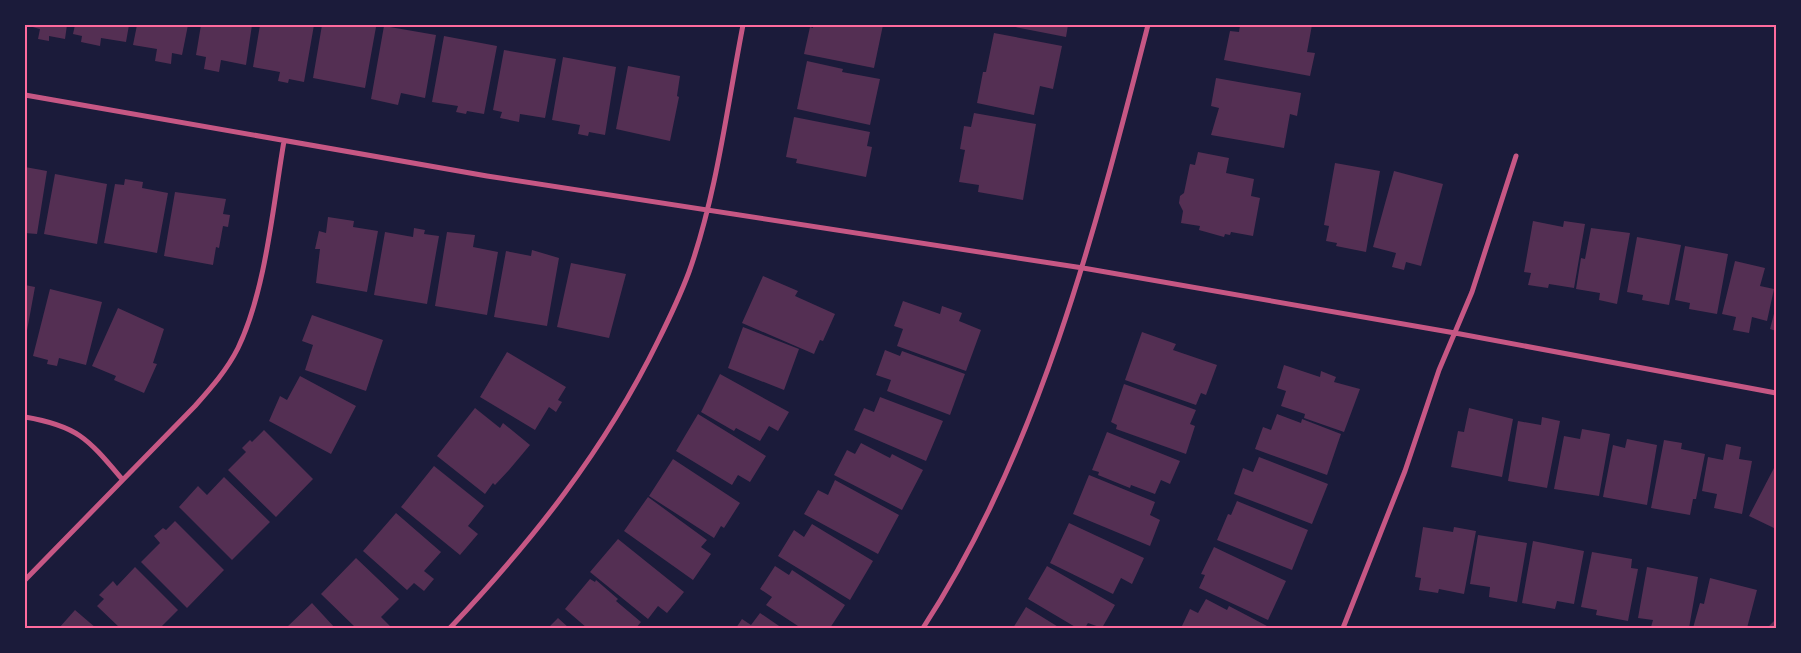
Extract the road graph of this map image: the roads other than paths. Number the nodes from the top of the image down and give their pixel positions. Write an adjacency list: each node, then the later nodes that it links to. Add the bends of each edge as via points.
1 (743, 25): 6 (street)
2 (1148, 25): 7 (street)
3 (25, 95): 4 (street)
4 (284, 141): 6 (street); 11 (street, via 258,288 237,348 211,388)
5 (1516, 156): 8 (street, via 1472,292)
6 (707, 211): 7 (street); 13 (street, via 689,272 640,378 570,487 532,538)
7 (1083, 268): 8 (street); 14 (street, via 1014,457 979,532)
8 (1455, 332): 9 (street); 15 (street)
9 (1776, 393)
10 (25, 417): 11 (street, via 55,422 77,433 95,446)
11 (122, 479): 12 (street)
12 (25, 580)
13 (450, 628)
14 (922, 628)
15 (1343, 628)

